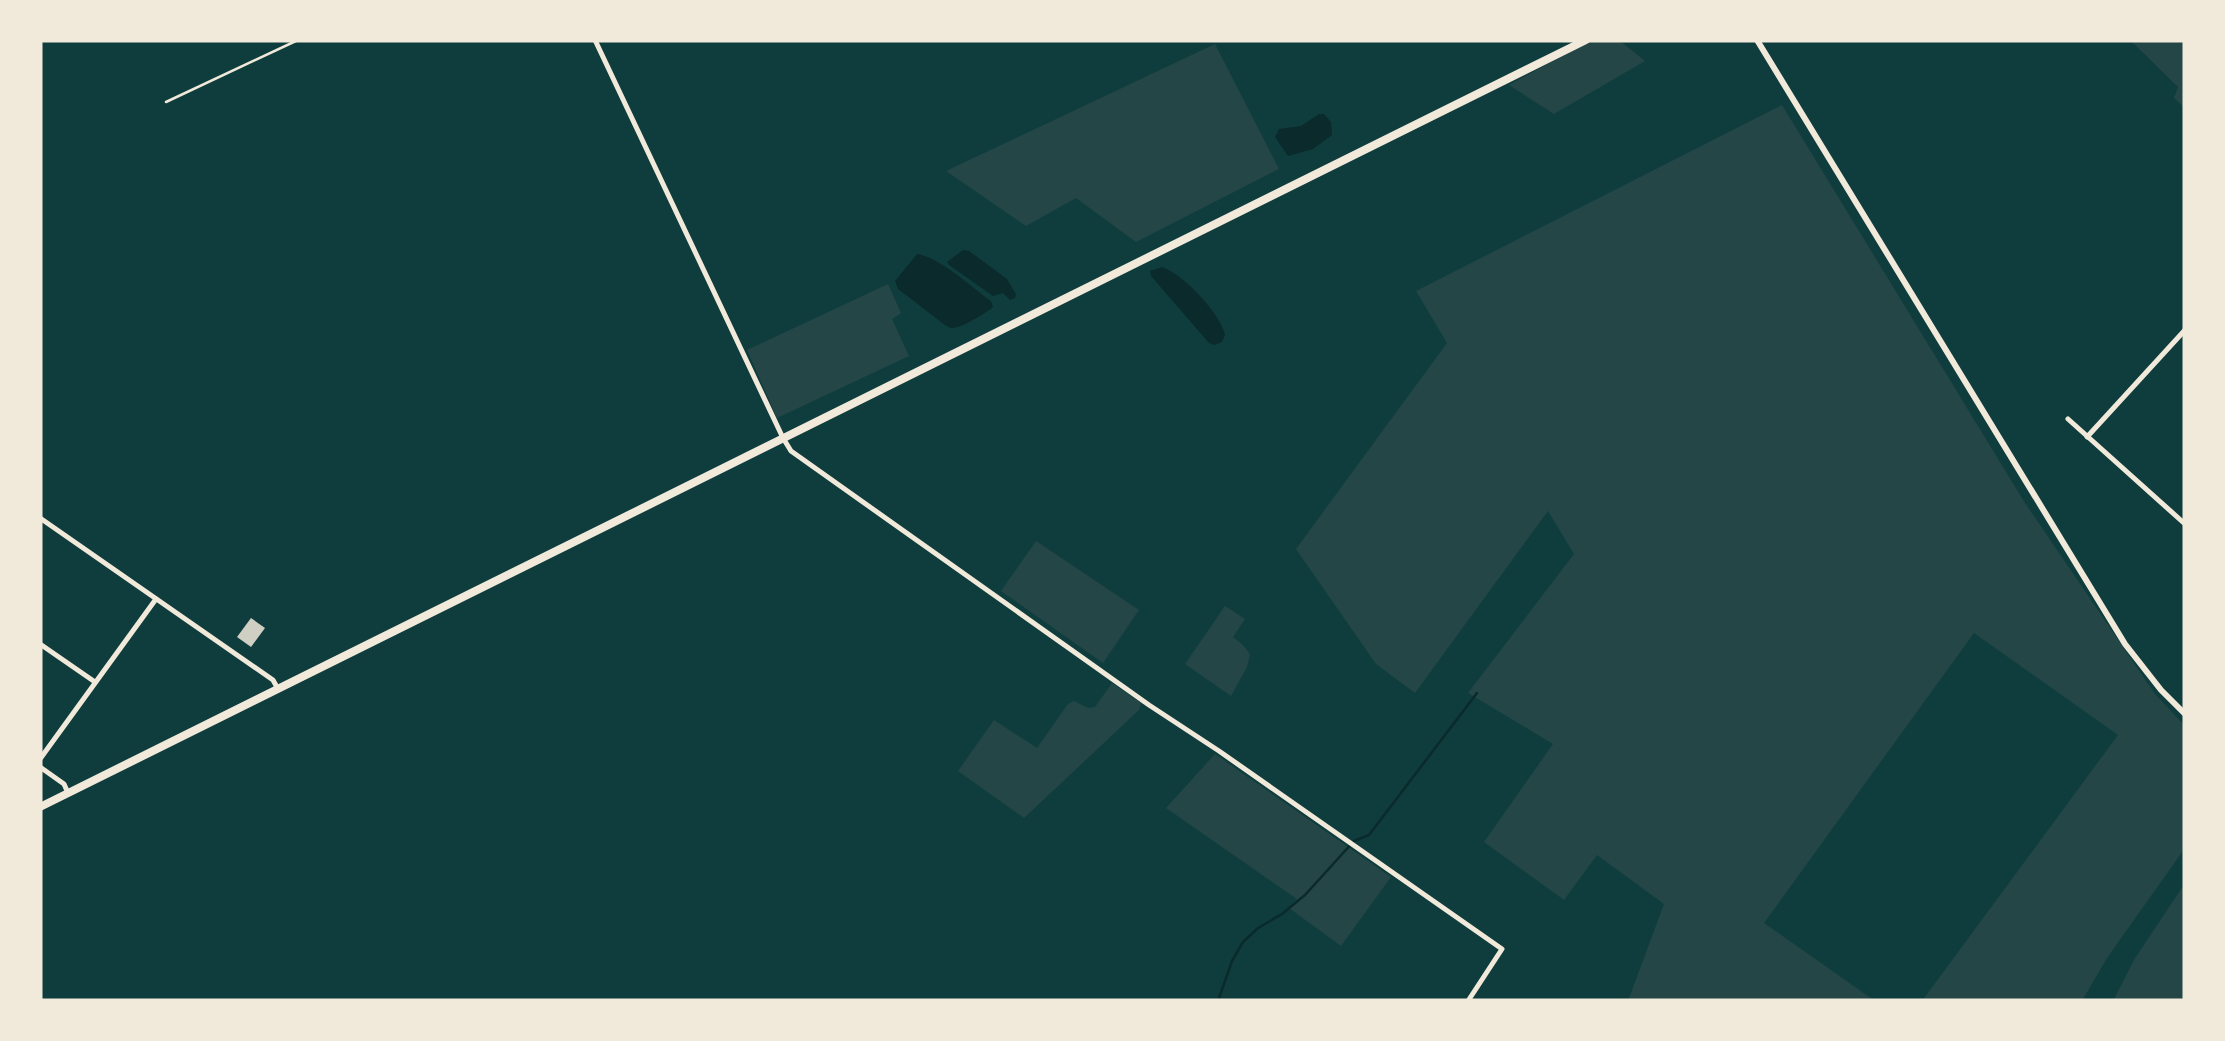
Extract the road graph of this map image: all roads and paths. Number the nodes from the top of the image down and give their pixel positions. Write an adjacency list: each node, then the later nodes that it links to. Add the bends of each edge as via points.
1 (298, 40): 5 (lane)
2 (594, 40): 9 (street)
3 (1586, 40): 9 (main road)
4 (1756, 40): 16 (main road, via 2125,644)
5 (166, 102)
6 (2185, 330): 8 (street)
7 (2068, 420): 8 (street)
8 (2087, 437): 11 (street)
9 (783, 438): 15 (main road); 21 (street, via 902,530 1502,949)
10 (40, 518): 12 (street)
11 (2185, 524)
12 (156, 599): 14 (street); 15 (street)
13 (40, 644): 14 (street)
14 (95, 682): 17 (street)
15 (278, 689): 19 (main road)
16 (2185, 714)
17 (40, 759)
18 (40, 767): 19 (street)
19 (68, 793): 20 (main road)
20 (40, 807)
21 (1468, 1001)

